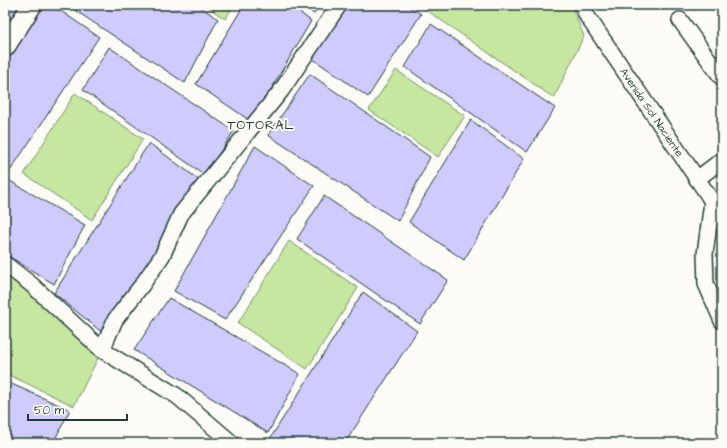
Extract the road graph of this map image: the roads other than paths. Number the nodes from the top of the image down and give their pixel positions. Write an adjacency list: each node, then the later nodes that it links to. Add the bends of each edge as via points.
1 (32, 5): 5 (main road)
2 (339, 5): 13 (street, via 281,91 181,214 162,256 115,320)
3 (582, 5): 8 (street, Avenida Sol Naciente)
4 (680, 20): 6 (street)
5 (5, 46)
6 (722, 78)
7 (722, 160): 8 (street)
8 (697, 179): 9 (street, Avenida Sol Naciente)
9 (712, 202): 10 (street, Avenida Sol Naciente); 12 (street, via 705,254 706,284)
10 (722, 219)
11 (5, 264): 13 (street, via 32,285)
12 (722, 321)
13 (102, 350): 14 (street, via 177,396)
14 (232, 443)

